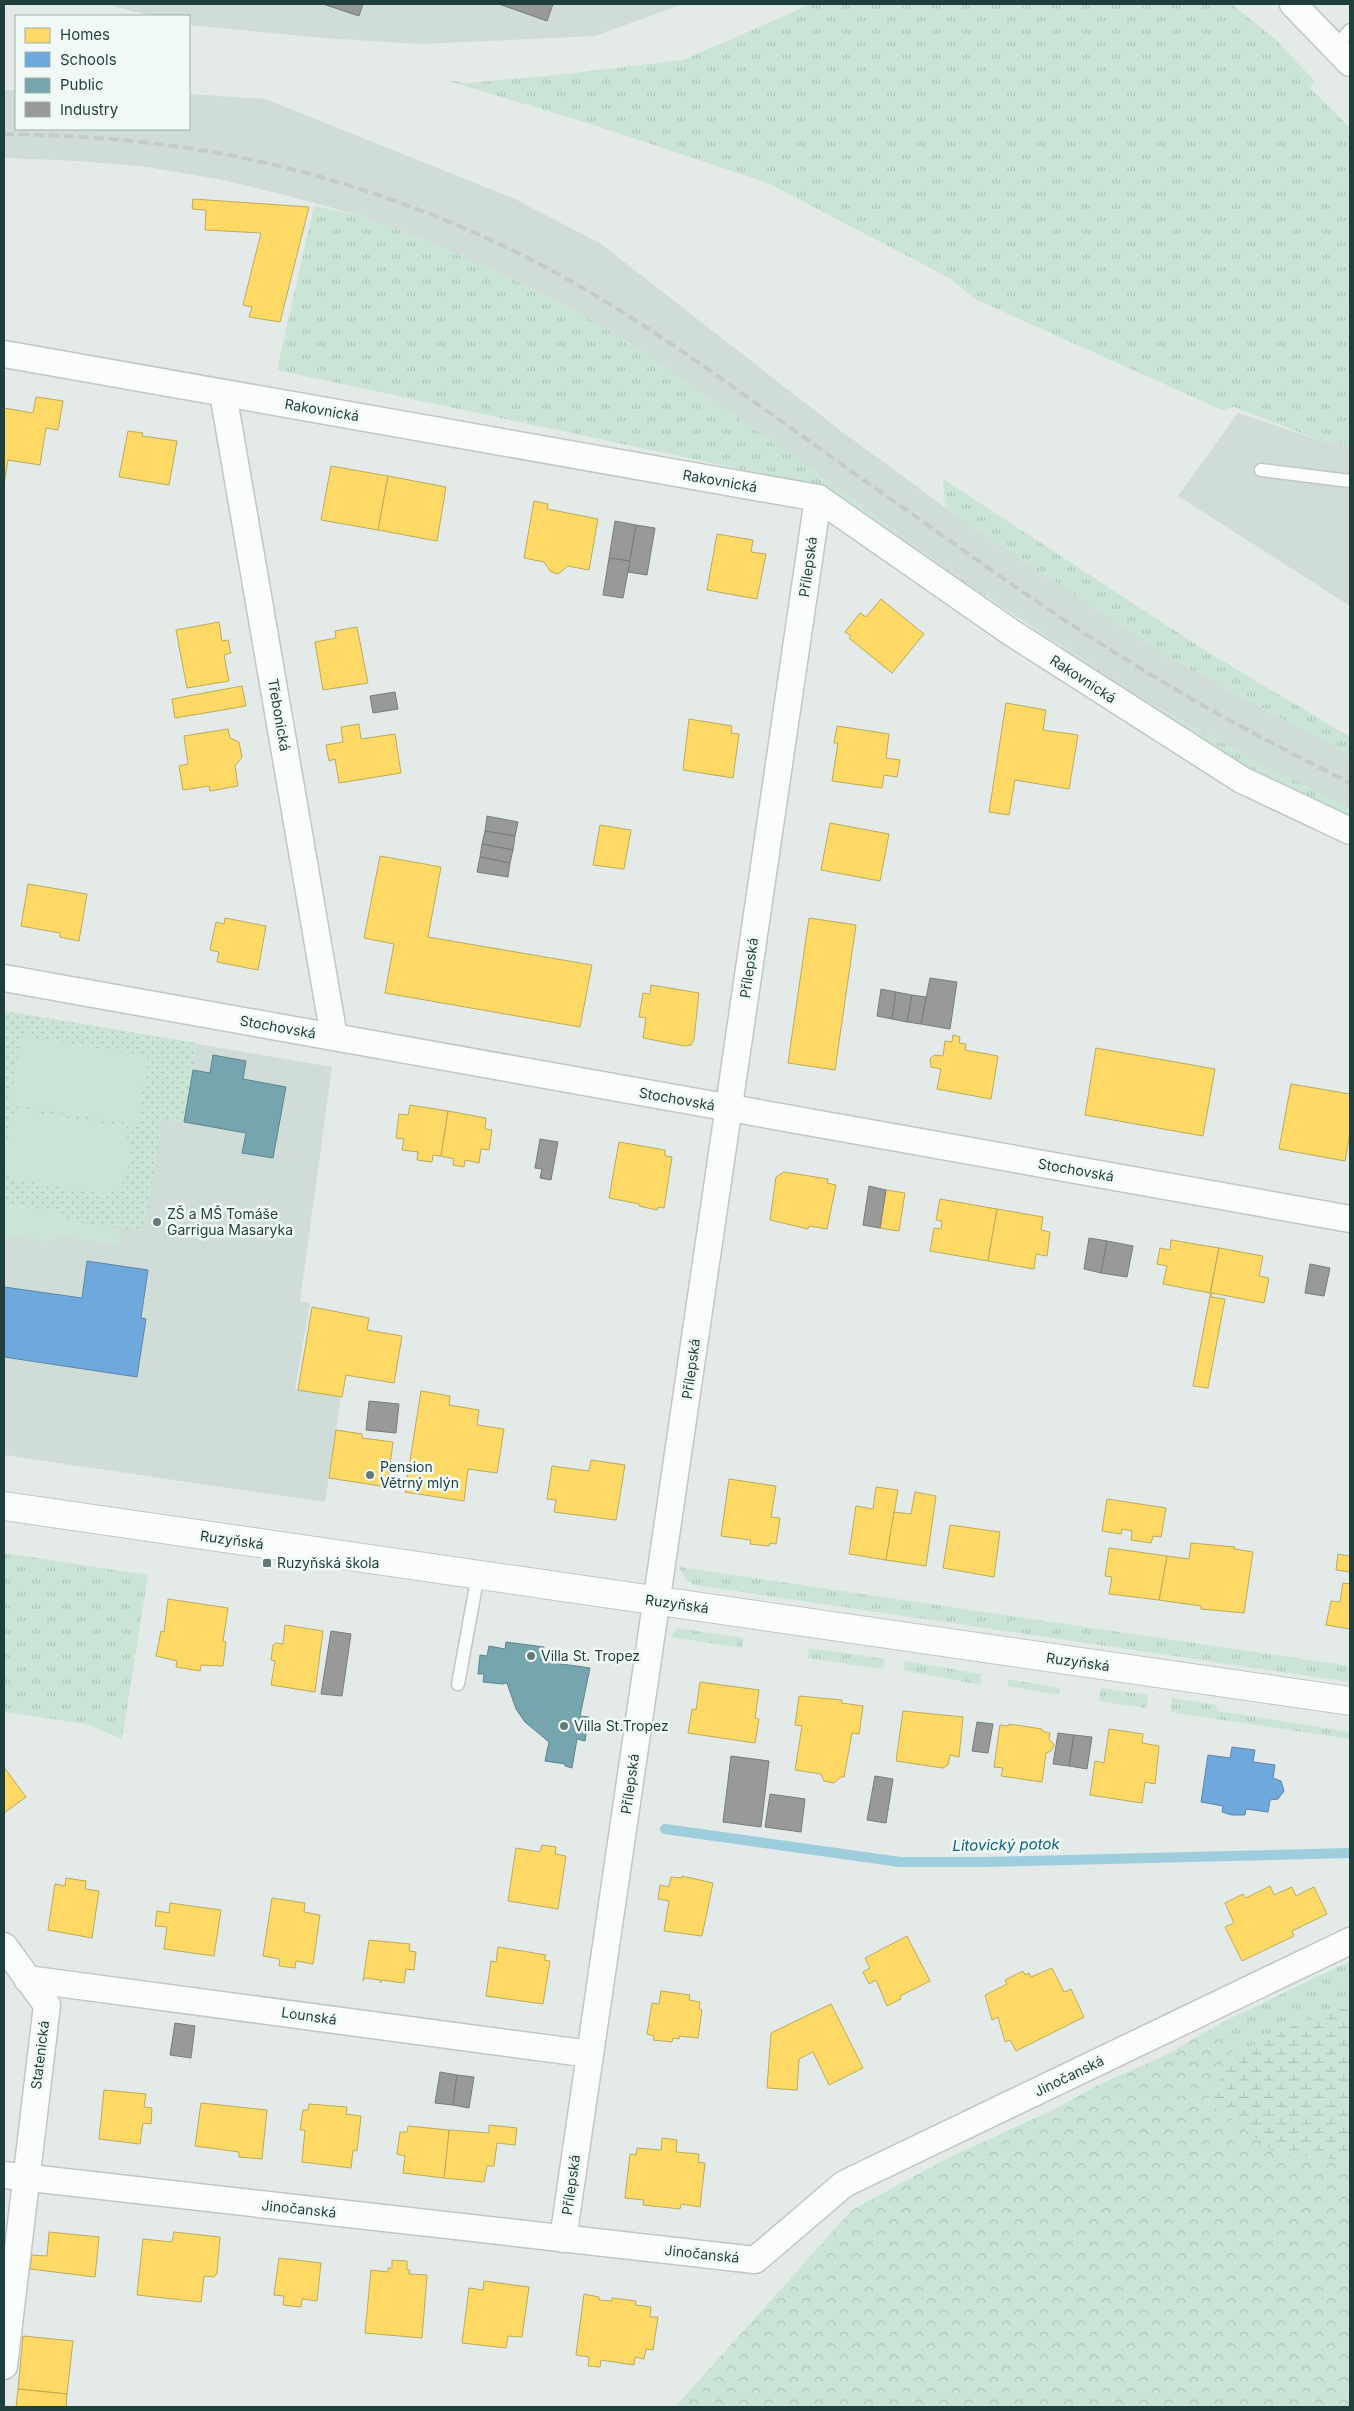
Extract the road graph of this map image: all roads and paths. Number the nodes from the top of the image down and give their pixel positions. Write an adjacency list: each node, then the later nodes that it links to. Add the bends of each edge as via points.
1 (1293, 4): 2 (street)
2 (1345, 47)
3 (4, 354): 4 (street, Rakovnická)
4 (224, 393): 7 (street, Rakovnická); 10 (street, Třebonická)
5 (1261, 470): 6 (lane)
6 (1350, 481)
7 (818, 498): 8 (street, Rakovnická, via 1012,633 1242,780); 11 (street, Přílepská)
8 (1350, 831)
9 (4, 978): 10 (street, Stochovská)
10 (334, 1037): 11 (street, Stochovská)
11 (729, 1108): 12 (street, Stochovská); 15 (street, Přílepská)
12 (1350, 1219)
13 (4, 1506): 14 (street, Ruzyňská)
14 (478, 1575): 15 (street, Ruzyňská); 16 (lane)
15 (656, 1601): 17 (street, Ruzyňská); 21 (street, Přílepská)
16 (458, 1684)
17 (1350, 1701)
18 (1350, 1941): 23 (street, Jinočanská, via 844,2184 755,2260)
19 (4, 1946): 20 (street, Statenická)
20 (27, 1979): 21 (street, Lounská); 22 (street, Statenická, via 46,2005)
21 (590, 2054): 23 (street, Přílepská)
22 (15, 2177): 23 (street, Jinočanská); 24 (street, Statenická)
23 (563, 2239)
24 (4, 2366)

